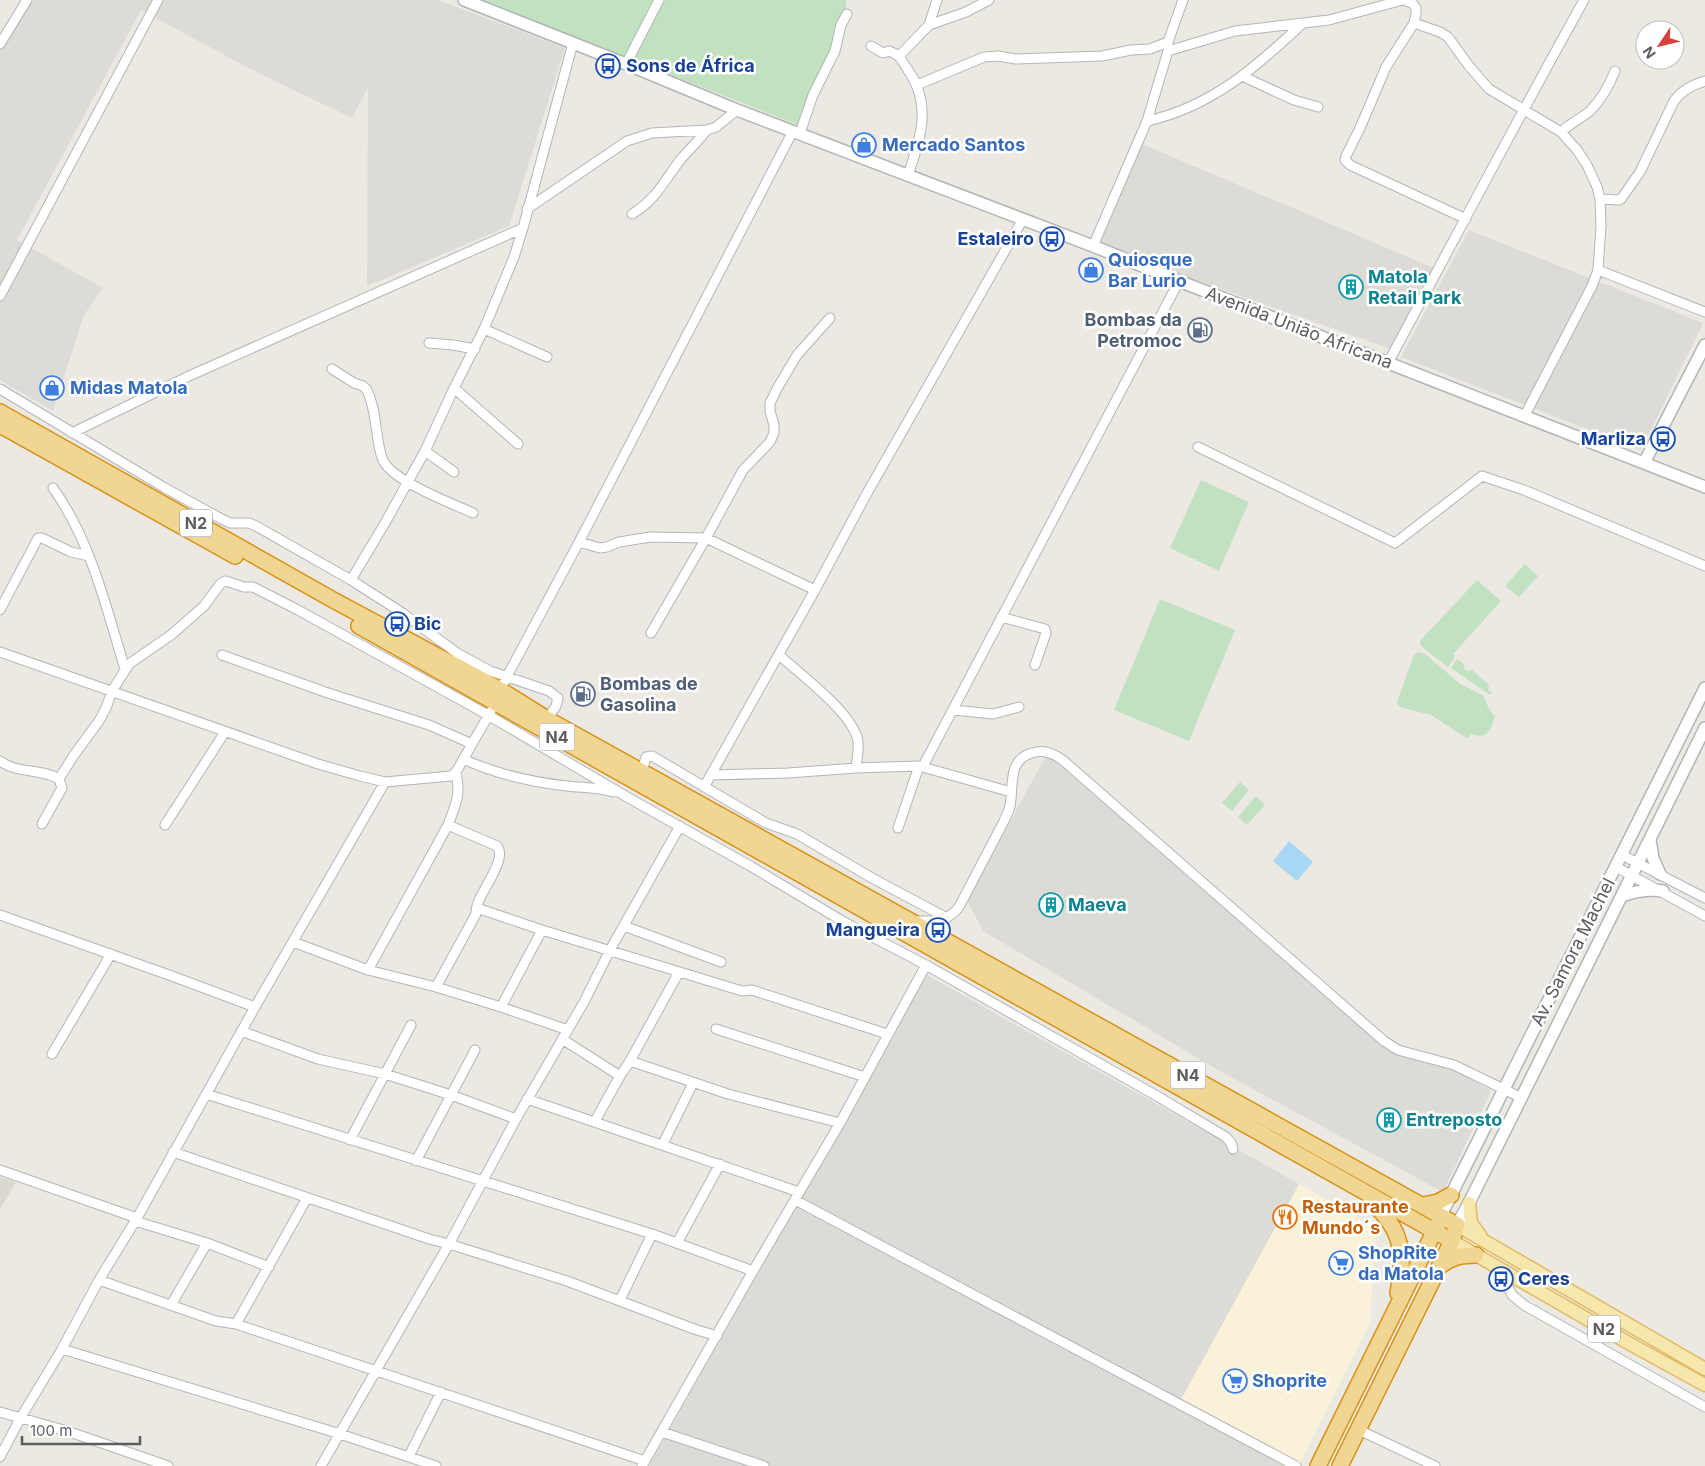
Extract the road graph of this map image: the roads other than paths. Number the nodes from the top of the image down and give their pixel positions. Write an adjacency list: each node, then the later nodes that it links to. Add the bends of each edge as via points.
1 (27, 0): 15 (street)
2 (158, 0): 41 (street)
3 (464, 0): 14 (main road, Avenida União Africana)
4 (659, 0): 19 (street)
5 (937, 0): 13 (street)
6 (989, 0): 13 (street)
7 (1183, 0): 17 (street)
8 (1404, 0): 11 (street, via 1416,8); 12 (street)
9 (1584, 0): 25 (street)
10 (847, 14): 29 (street, via 835,51)
11 (1414, 23): 25 (street, via 1448,37 1489,89); 36 (street, via 1386,67 1345,160)
12 (1302, 24): 17 (street, via 1235,31); 21 (street)
13 (929, 25): 18 (street)
14 (573, 43): 19 (main road, Avenida União Africana); 33 (street)
15 (0, 44)
16 (871, 46): 18 (street, via 883,53 889,51)
17 (1168, 47): 23 (street, via 1102,56 984,57); 27 (street)
18 (900, 56): 23 (street)
19 (626, 64): 26 (main road, Avenida União Africana)
20 (1615, 72): 30 (street, via 1597,103)
21 (1242, 76): 24 (street, via 1294,100); 27 (street, via 1211,97)
22 (1705, 81): 32 (street, via 1678,95 1640,172 1621,199)
23 (917, 85): 31 (street, via 922,124)
24 (1318, 107)
25 (1523, 108): 30 (street); 36 (street)
26 (737, 110): 28 (street); 29 (main road, Avenida União Africana)
27 (1147, 121): 38 (street)
28 (707, 130): 33 (street, via 670,130 637,137); 34 (street, via 645,207)
29 (796, 132): 31 (main road, Avenida União Africana); 68 (street)
30 (1561, 132): 32 (street, via 1587,165)
31 (908, 175): 35 (main road, Avenida União Africana)
32 (1600, 198): 39 (street)
33 (527, 210): 37 (street)
34 (632, 214)
35 (1023, 219): 38 (main road, Avenida União Africana); 72 (street)
36 (1466, 219): 49 (street)
37 (523, 228): 44 (street); 56 (street, via 189,376)
38 (1093, 246): 40 (main road, Avenida União Africana)
39 (1598, 270): 42 (street); 54 (street)
40 (1179, 281): 49 (main road, Avenida União Africana); 74 (street)
41 (0, 296)
42 (1705, 312)
43 (830, 318): 67 (street, via 797,355 778,387 770,403 774,434 743,470)
44 (484, 329): 47 (street); 48 (street)
45 (429, 343): 47 (street)
46 (1705, 345): 60 (main road)
47 (475, 349): 51 (street)
48 (548, 356)
49 (1388, 363): 54 (main road, Avenida União Africana)
50 (332, 369): 62 (street, via 367,390 382,458 388,468)
51 (454, 388): 57 (street); 59 (street)
52 (0, 389): 56 (street)
53 (0, 412): 75 (highway, N2)
54 (1525, 415): 60 (main road, Avenida União Africana)
55 (0, 426): 66 (highway, N2)
56 (72, 433): 71 (street, via 218,517 230,523 256,526)
57 (518, 444)
58 (1198, 447): 70 (street, via 1395,543 1482,476 1532,493)
59 (425, 451): 61 (street); 62 (street)
60 (1644, 463): 63 (main road, Avenida União Africana)
61 (454, 472)
62 (407, 483): 65 (street); 71 (street)
63 (1705, 487)
64 (53, 488): 69 (street)
65 (473, 513)
66 (174, 522): 84 (highway, N4)
67 (706, 538): 68 (street, via 650,537 600,548); 72 (street); 76 (street)
68 (579, 542): 84 (street)
69 (89, 556): 73 (street, via 38,538); 81 (street)
70 (1705, 566)
71 (351, 580): 84 (street, via 457,653 490,671)
72 (815, 590): 79 (street)
73 (0, 610)
74 (1001, 617): 80 (street, via 1045,629); 86 (street)
75 (394, 633): 84 (highway, N4)
76 (651, 633)
77 (0, 652): 83 (street)
78 (222, 655): 90 (street, via 328,693 429,724)
79 (779, 656): 94 (street, via 820,690 850,723 858,742); 97 (street)
80 (1035, 666)
81 (125, 669): 83 (street); 84 (street, via 171,635 204,606 221,582 226,581 253,587)
82 (1705, 688): 109 (main road, Av. Samora Machel)
83 (112, 691): 89 (street); 98 (street, via 99,721)
84 (498, 696): 87 (highway, N4); 87 (street, via 555,694 558,702); 90 (street); 102 (street); 162 (highway, N4)
85 (1019, 707): 86 (street, via 993,714)
86 (953, 710): 93 (street)
87 (547, 719): 96 (highway, N4)
88 (1705, 728): 108 (main road, Av. Samora Machel)
89 (225, 732): 99 (street, via 318,764); 104 (street)
90 (472, 744): 91 (street)
91 (462, 759): 95 (street); 102 (street, via 502,774 559,785 597,787)
92 (0, 761): 98 (street, via 12,768)
93 (921, 766): 94 (street); 101 (street); 107 (street)
94 (856, 768): 97 (street)
95 (456, 772): 99 (street, via 446,777); 105 (street, via 459,792)
96 (642, 772): 100 (street, via 646,757 652,756); 121 (highway, N4)
97 (711, 775): 100 (street)
98 (59, 779): 103 (street, via 62,788)
99 (384, 782): 124 (street)
100 (704, 787): 120 (street, via 766,823 797,834)
101 (1011, 792): 120 (street, via 1004,821 960,907); 147 (street, via 1012,773 1026,754 1036,751 1056,755 1384,1041 1398,1050 1454,1065)
102 (627, 797): 106 (street)
103 (42, 824)
104 (165, 825)
105 (448, 825): 117 (street, via 499,849 499,859); 129 (street)
106 (680, 826): 122 (street); 128 (street, via 844,922)
107 (898, 828)
108 (1650, 840): 110 (main road, Av. Samora Machel); 112 (main road)
109 (1622, 854): 110 (street); 111 (main road, Av. Samora Machel)
110 (1637, 863): 112 (street); 113 (main road, Av. Samora Machel)
111 (1616, 867): 113 (street); 147 (main road, Av. Samora Machel)
112 (1660, 874): 116 (street)
113 (1632, 876): 114 (street); 115 (main road, Av. Samora Machel)
114 (1663, 891): 115 (main road, via 1644,890); 119 (street)
115 (1622, 896): 150 (main road, Av. Samora Machel)
116 (1705, 898)
117 (477, 908): 123 (street); 131 (street)
118 (0, 916): 126 (street)
119 (1705, 916)
120 (947, 918): 121 (street)
121 (909, 921): 168 (highway, N4)
122 (624, 926): 125 (street); 127 (street)
123 (542, 930): 125 (street); 133 (street)
124 (293, 942): 129 (street); 132 (street)
125 (610, 950): 130 (street); 136 (street)
126 (111, 954): 132 (street); 141 (street)
127 (721, 962)
128 (926, 965): 138 (street); 157 (street, via 1226,1137)
129 (368, 970): 131 (street)
130 (679, 972): 138 (street, via 742,991 752,990); 142 (street)
131 (436, 987): 133 (street)
132 (255, 1007): 137 (street)
133 (501, 1007): 136 (street)
134 (411, 1025): 143 (street)
135 (716, 1029): 145 (street)
136 (568, 1030): 139 (street)
137 (241, 1032): 143 (street, via 318,1059); 148 (street)
138 (887, 1034): 145 (street)
139 (562, 1038): 144 (street); 151 (street)
140 (475, 1050): 149 (street)
141 (52, 1054)
142 (630, 1061): 144 (street); 146 (street)
143 (385, 1074): 149 (street); 155 (street)
144 (620, 1076): 153 (street)
145 (865, 1077): 154 (street)
146 (693, 1083): 154 (street); 156 (street)
147 (1504, 1090): 150 (street); 164 (main road, Av. Samora Machel)
148 (206, 1094): 155 (street); 158 (street)
149 (451, 1095): 152 (street); 159 (street)
150 (1522, 1098): 167 (main road, Av. Samora Machel)
151 (527, 1099): 152 (street); 153 (street)
152 (516, 1119): 163 (street)
153 (595, 1121): 156 (street)
154 (840, 1123): 165 (street)
155 (350, 1140): 159 (street)
156 (663, 1144): 160 (street)
157 (1234, 1149)
158 (173, 1152): 166 (street); 170 (street)
159 (416, 1161): 163 (street)
160 (720, 1164): 165 (street); 175 (street)
161 (0, 1170): 170 (street)
162 (1332, 1175): 172 (highway, N4); 187 (highway, via 1374,1204 1394,1229 1403,1264)
163 (484, 1180): 173 (street); 178 (street)
164 (1451, 1195): 168 (highway); 169 (main road, Av. Samora Machel)
165 (797, 1196): 183 (street); 210 (street)
166 (307, 1198): 178 (street); 180 (street)
167 (1469, 1203): 171 (main road, Av. Samora Machel); 176 (main road, via 1471,1223)
168 (1423, 1205): 169 (highway, N4)
169 (1441, 1215): 171 (highway, N4); 172 (highway)
170 (136, 1219): 177 (street); 184 (street)
171 (1457, 1225): 174 (highway); 176 (main road, N2)
172 (1434, 1232): 174 (highway, N4); 187 (highway)
173 (652, 1234): 175 (street); 185 (street)
174 (1452, 1241): 179 (main road, N2); 181 (highway)
175 (677, 1242): 183 (street)
176 (1487, 1242): 193 (main road, N2)
177 (207, 1243): 180 (street); 186 (street)
178 (449, 1244): 185 (street); 194 (street)
179 (1476, 1255): 181 (highway, via 1456,1256); 182 (main road, N2)
180 (269, 1267): 188 (street)
181 (1439, 1267): 200 (highway)
182 (1498, 1268): 190 (main road, N2); 192 (street, via 1512,1295 1524,1304)
183 (753, 1271): 189 (street)
184 (99, 1280): 186 (street); 191 (street)
185 (620, 1300): 189 (street)
186 (171, 1305): 188 (street, via 216,1321)
187 (1396, 1309): 211 (highway)
188 (236, 1324): 194 (street)
189 (717, 1336): 201 (street)
190 (1632, 1345): 192 (street); 195 (main road, N2)
191 (62, 1349): 199 (street); 202 (street)
192 (1632, 1364): 197 (street)
193 (1705, 1369)
194 (374, 1371): 196 (street); 202 (street)
195 (1705, 1385)
196 (441, 1392): 203 (street); 205 (street)
197 (1705, 1407)
198 (0, 1412): 199 (street)
199 (21, 1418): 204 (street); 206 (street)
200 (1359, 1430): 212 (highway); 213 (street)
201 (662, 1432): 205 (street); 209 (street)
202 (340, 1434): 203 (street); 207 (street)
203 (409, 1456): 208 (street)
204 (0, 1457)
205 (643, 1464)
206 (168, 1466)
207 (321, 1466)
208 (436, 1466)
209 (764, 1466)
210 (1296, 1466)
211 (1318, 1466)
212 (1340, 1466)
213 (1435, 1466)

